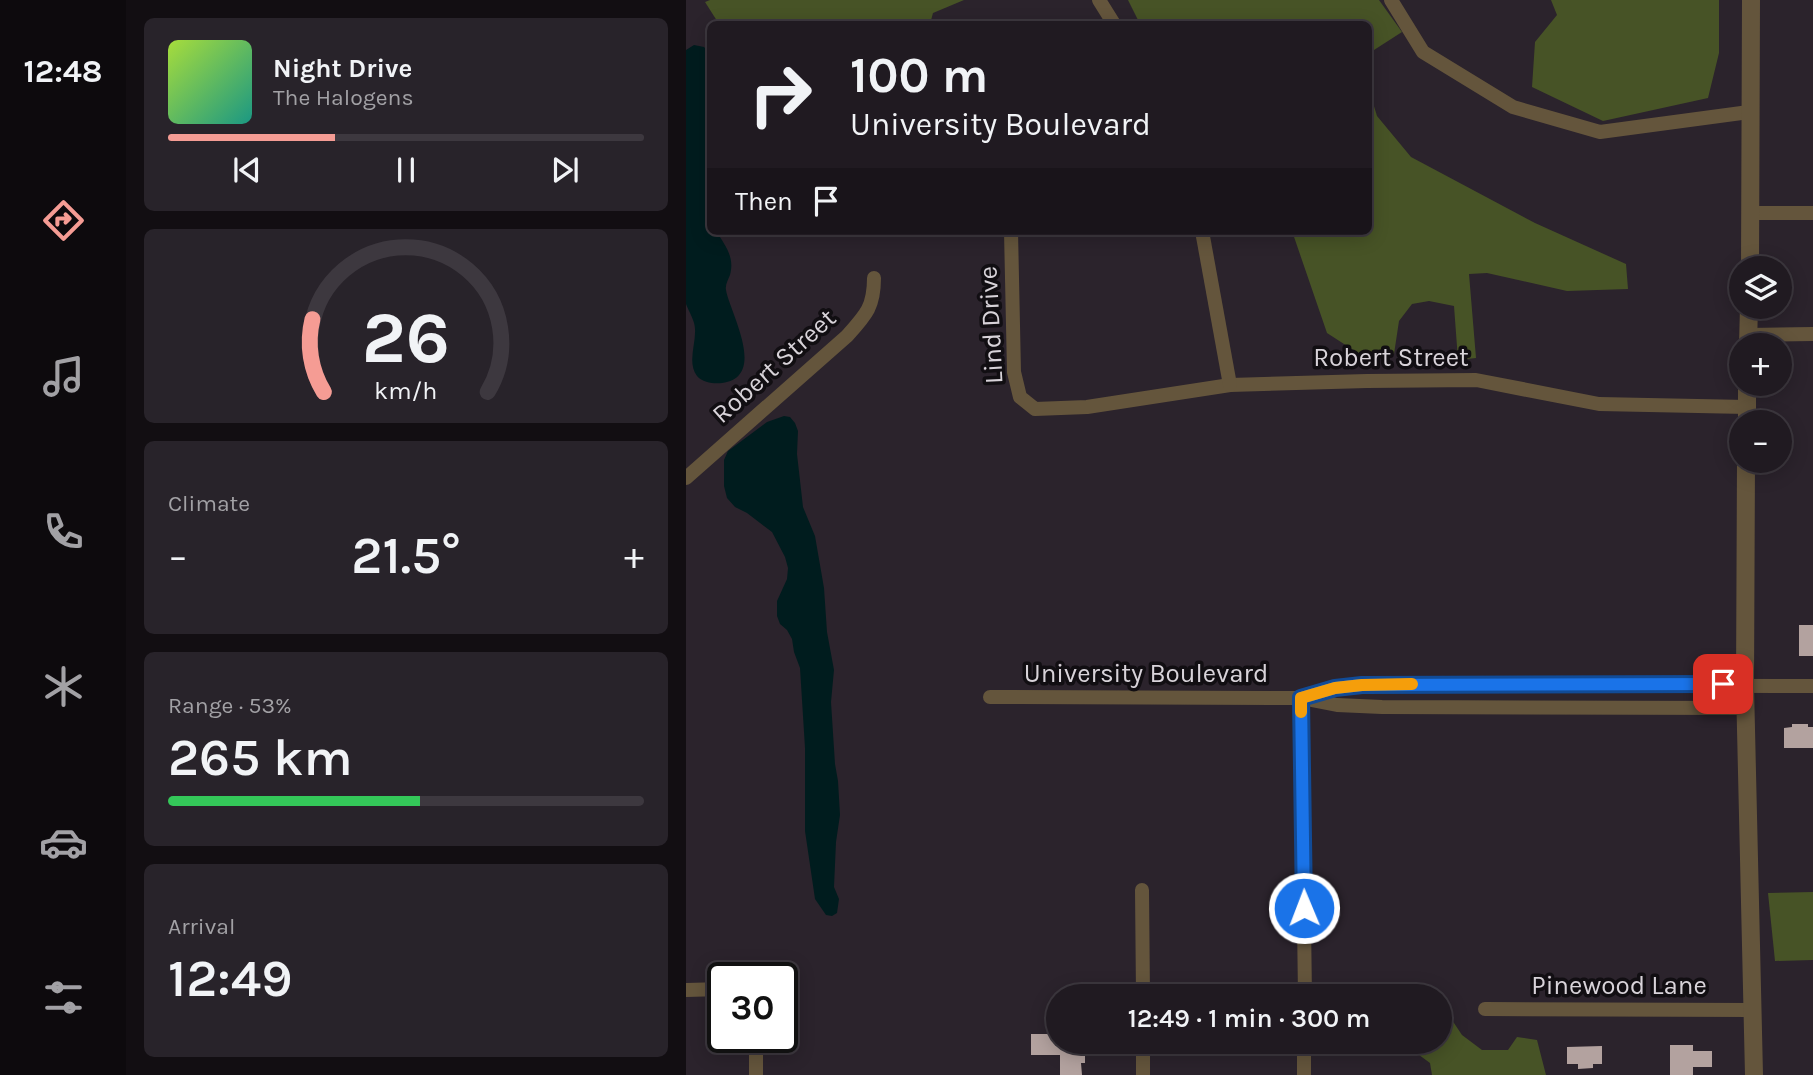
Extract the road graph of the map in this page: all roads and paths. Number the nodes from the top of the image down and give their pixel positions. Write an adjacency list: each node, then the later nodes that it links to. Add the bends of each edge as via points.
1 (1099, 0): 4 (street)
2 (1391, 0): 5 (street, via 1423,52 1513,107 1600,132)
3 (1751, 0): 5 (street)
4 (1112, 21)
5 (1749, 112): 6 (street)
6 (1751, 213): 7 (street); 10 (street)
7 (1813, 213)
8 (1011, 235): 15 (street, Lind Drive, via 1014,372 1020,397)
9 (1203, 235): 14 (street)
10 (1749, 256)
11 (874, 278): 18 (street, Robert Street, via 870,305 847,336)
12 (1813, 334): 13 (street)
13 (1792, 336)
14 (1230, 384): 15 (street, Robert Street, via 1087,407); 16 (street, Robert Street, via 1476,380 1600,404)
15 (1035, 409)
16 (1729, 413)
17 (1746, 473): 19 (street)
18 (686, 478)
19 (1745, 686): 20 (street, University Boulevard); 22 (street, University Boulevard, via 1362,685); 23 (street)
20 (1813, 686)
21 (990, 697): 22 (street, University Boulevard)
22 (1301, 698): 23 (street, University Boulevard, via 1371,706); 26 (street)
23 (1745, 708): 30 (street)
24 (1142, 890): 25 (street)
25 (1143, 984)
26 (1305, 984)
27 (707, 989): 28 (street)
28 (686, 990)
29 (1485, 1009): 30 (street, Pinewood Lane)
30 (1752, 1010): 37 (street)
31 (756, 1053): 34 (street)
32 (1143, 1054): 35 (street)
33 (1304, 1054): 36 (street)
34 (756, 1075)
35 (1143, 1075)
36 (1304, 1075)
37 (1754, 1075)

